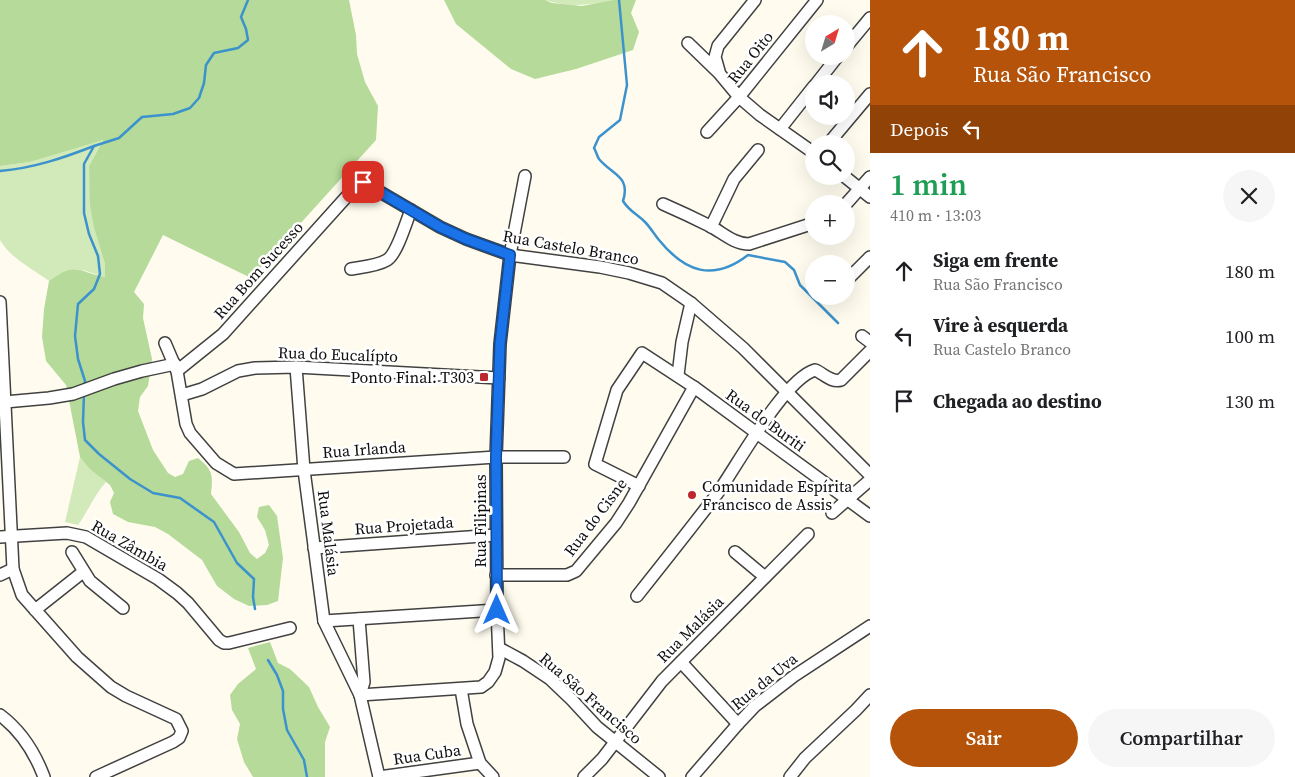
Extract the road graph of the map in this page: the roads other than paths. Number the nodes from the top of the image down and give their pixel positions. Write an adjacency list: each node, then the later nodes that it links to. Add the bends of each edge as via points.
1 (755, 0): 7 (street, via 718,46 715,57)
2 (817, 0): 10 (street, Rua Oito)
3 (870, 18): 4 (street)
4 (855, 36)
5 (688, 43): 7 (street)
6 (831, 65): 8 (street)
7 (719, 73): 10 (street)
8 (823, 75)
9 (870, 94): 14 (street)
10 (739, 97): 12 (street); 13 (street, Rua Oito)
11 (805, 98): 12 (street)
12 (780, 129): 15 (street)
13 (706, 132)
14 (836, 135)
15 (805, 147)
16 (758, 150): 27 (street, via 734,180)
17 (525, 176): 28 (street)
18 (870, 177): 21 (street)
19 (358, 184): 25 (street, Rua Castelo Branco, via 365,183); 37 (street, Rua Bom Sucesso, via 223,334)
20 (855, 184): 21 (street)
21 (860, 188): 22 (street); 23 (street)
22 (854, 195)
23 (870, 197)
24 (663, 204): 27 (street)
25 (411, 210): 28 (street, Rua Castelo Branco, via 466,239); 30 (street, via 389,259)
26 (805, 226): 27 (street, via 749,244 738,242)
27 (711, 227)
28 (510, 255): 33 (street, Rua Castelo Branco, via 629,273 662,283); 39 (street, via 502,316)
29 (870, 257): 31 (street)
30 (351, 269)
31 (855, 272)
32 (0, 302): 43 (street)
33 (691, 303): 38 (street); 41 (street, Rua Castelo Branco, via 743,348)
34 (165, 343): 37 (street)
35 (870, 351): 41 (street, via 841,380 836,382 815,370 806,374)
36 (296, 367): 39 (street, Rua do Eucalípto); 42 (street, Rua do Eucalípto, via 238,371); 47 (street, Rua Malásia)
37 (176, 368): 42 (street); 43 (street, via 142,371 79,392)
38 (678, 375): 40 (street, Rua do Buriti); 50 (street, Rua do Buriti, via 642,353 617,390 594,464)
39 (499, 378): 45 (street, Rua Filipinas)
40 (694, 387): 44 (street, Rua do Buriti); 50 (street, Rua do Cisne)
41 (787, 393): 44 (street); 48 (street, Rua Castelo Branco)
42 (182, 395): 47 (street, Rua Irlanda, via 190,433 216,463 234,474)
43 (4, 408): 57 (street)
44 (755, 433): 51 (street, Rua do Buriti); 66 (street, via 716,494)
45 (496, 457): 46 (street, Rua Irlanda); 47 (street, Rua Irlanda); 55 (street, Rua Filipinas)
46 (564, 457)
47 (304, 470): 58 (street, Rua Malásia)
48 (870, 475)
49 (870, 480): 51 (street)
50 (639, 486): 64 (street, Rua do Cisne, via 616,523 571,574)
51 (849, 500): 52 (street); 53 (street, Rua do Buriti)
52 (832, 513)
53 (870, 516)
54 (808, 534): 65 (street, Rua Malásia)
55 (496, 535): 58 (street, Rua Projetada); 64 (street, Rua Filipinas)
56 (0, 537): 57 (street, Rua Zâmbia)
57 (12, 537): 61 (street); 73 (street, Rua Zâmbia, via 54,533 86,537 177,593 224,643)
58 (314, 548): 71 (street, Rua Malásia)
59 (72, 552): 62 (street)
60 (735, 552): 65 (street)
61 (13, 569): 63 (street); 68 (street, via 22,595)
62 (83, 572): 67 (street, via 97,588); 68 (street)
63 (0, 575)
64 (496, 575): 69 (street, Rua Filipinas)
65 (765, 577): 75 (street, Rua Malásia)
66 (637, 596)
67 (123, 608)
68 (35, 610): 84 (street, via 95,674 126,696 176,719 182,727 182,734 173,742)
69 (497, 610): 70 (street); 74 (street, Rua Filipinas)
70 (359, 619): 71 (street); 77 (street, via 364,682)
71 (324, 621): 77 (street, Rua Malásia)
72 (870, 626): 80 (street, Rua da Uva, via 794,676 755,706)
73 (290, 628)
74 (499, 648): 76 (street, Rua Filipinas, via 498,666 488,682 481,687); 81 (street, Rua São Francisco, via 550,680)
75 (681, 662): 80 (street); 81 (street, Rua Malásia, via 662,681)
76 (460, 689): 77 (street); 82 (street)
77 (360, 694): 85 (street)
78 (870, 695): 90 (street, via 805,758)
79 (0, 715): 83 (street, via 32,750)
80 (738, 724): 89 (street, Rua da Uva)
81 (615, 742): 87 (street, Rua Malásia); 88 (street, Rua São Francisco)
82 (480, 763): 85 (street, Rua Cuba); 86 (street)
83 (44, 777)
84 (96, 777)
85 (379, 777)
86 (494, 777)
87 (584, 777)
88 (659, 777)
89 (692, 777)
90 (790, 777)

